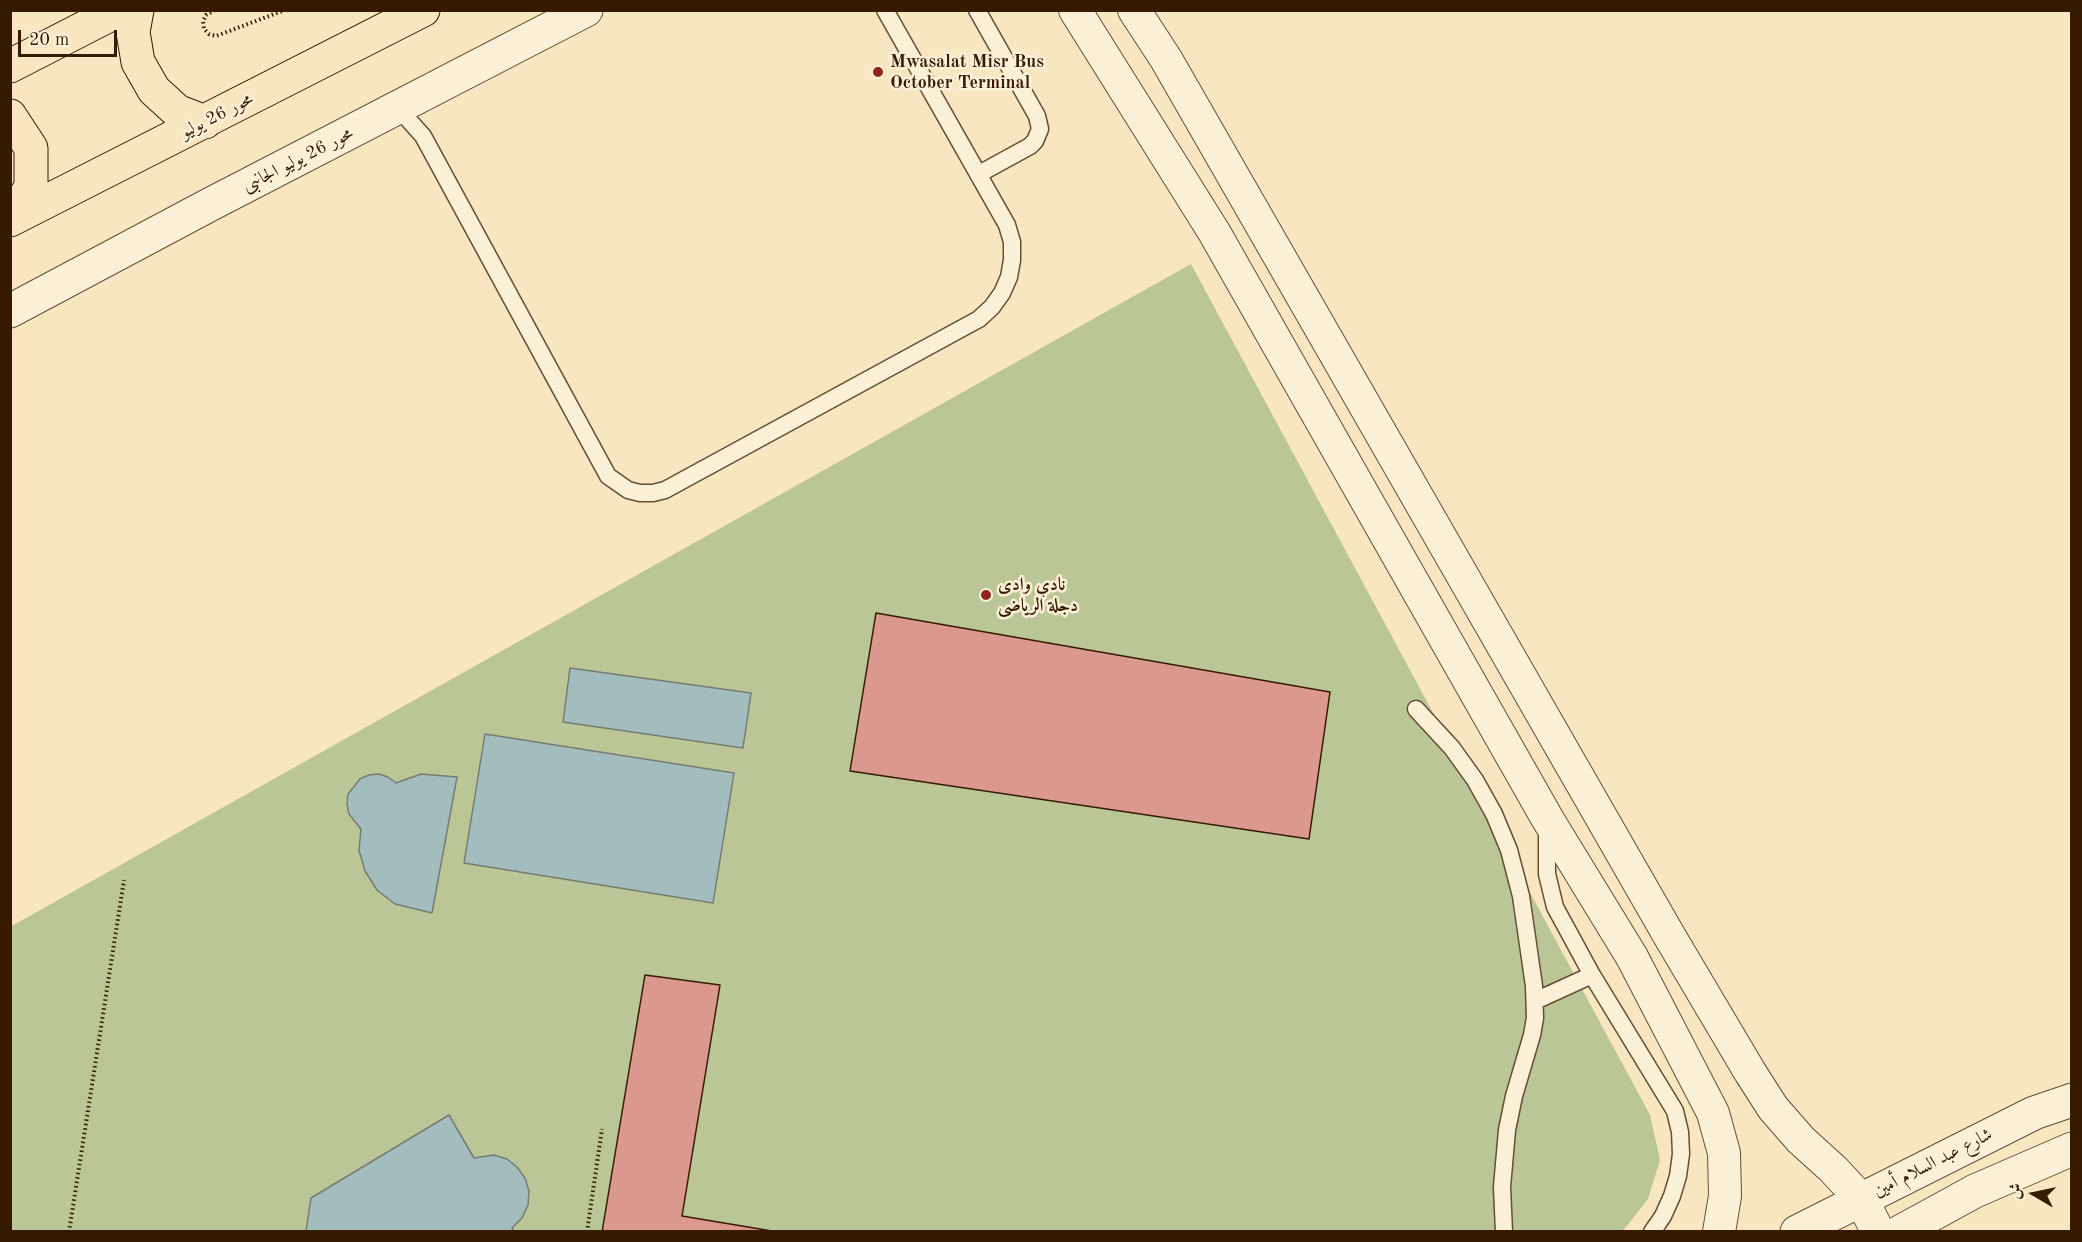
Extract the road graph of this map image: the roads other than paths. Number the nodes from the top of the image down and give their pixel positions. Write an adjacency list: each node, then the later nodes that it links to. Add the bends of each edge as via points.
1 (119, 10): 10 (highway)
2 (136, 10): 14 (highway, via 133,32 138,62 154,90 177,111)
3 (423, 10): 14 (highway, محور 26 يوليو)
4 (586, 10): 12 (street, محور 26 يوليو الجانبى)
5 (885, 10): 15 (lane)
6 (976, 10): 15 (lane, via 1037,116 1040,129 1030,146)
7 (1075, 10): 11 (street)
8 (1134, 10): 9 (street)
9 (1166, 59): 11 (street); 20 (street)
10 (10, 66)
11 (1118, 80): 19 (street, via 1214,232)
12 (396, 110): 15 (lane, via 423,136 608,476 640,493 665,490 980,319 1002,293 1009,277 1012,242); 17 (street, محور 26 يوليو الجانبى)
13 (10, 116): 16 (highway, via 32,148 32,187)
14 (206, 122): 16 (highway, محور 26 يوليو)
15 (979, 174)
16 (11, 219)
17 (10, 311)
18 (1416, 709): 23 (lane, via 1475,780 1509,850 1521,896)
19 (1547, 818): 21 (street); 22 (lane, via 1547,874 1555,907)
20 (1670, 937): 21 (street); 26 (street, via 1773,1108)
21 (1632, 957): 29 (street, via 1713,1113 1724,1153 1725,1196)
22 (1592, 975): 23 (lane); 28 (lane, via 1675,1111 1680,1143 1678,1176 1663,1216)
23 (1535, 1001): 27 (lane, via 1532,1035 1507,1130 1502,1187)
24 (2072, 1100): 26 (street, شارع عبد السلام أمين, via 2034,1113)
25 (2072, 1149): 32 (street, via 1975,1191)
26 (1862, 1200): 30 (street, شارع عبد السلام أمين); 31 (street)
27 (1504, 1232)
28 (1652, 1232)
29 (1719, 1232)
30 (1797, 1232)
31 (1878, 1232)
32 (1900, 1232)

